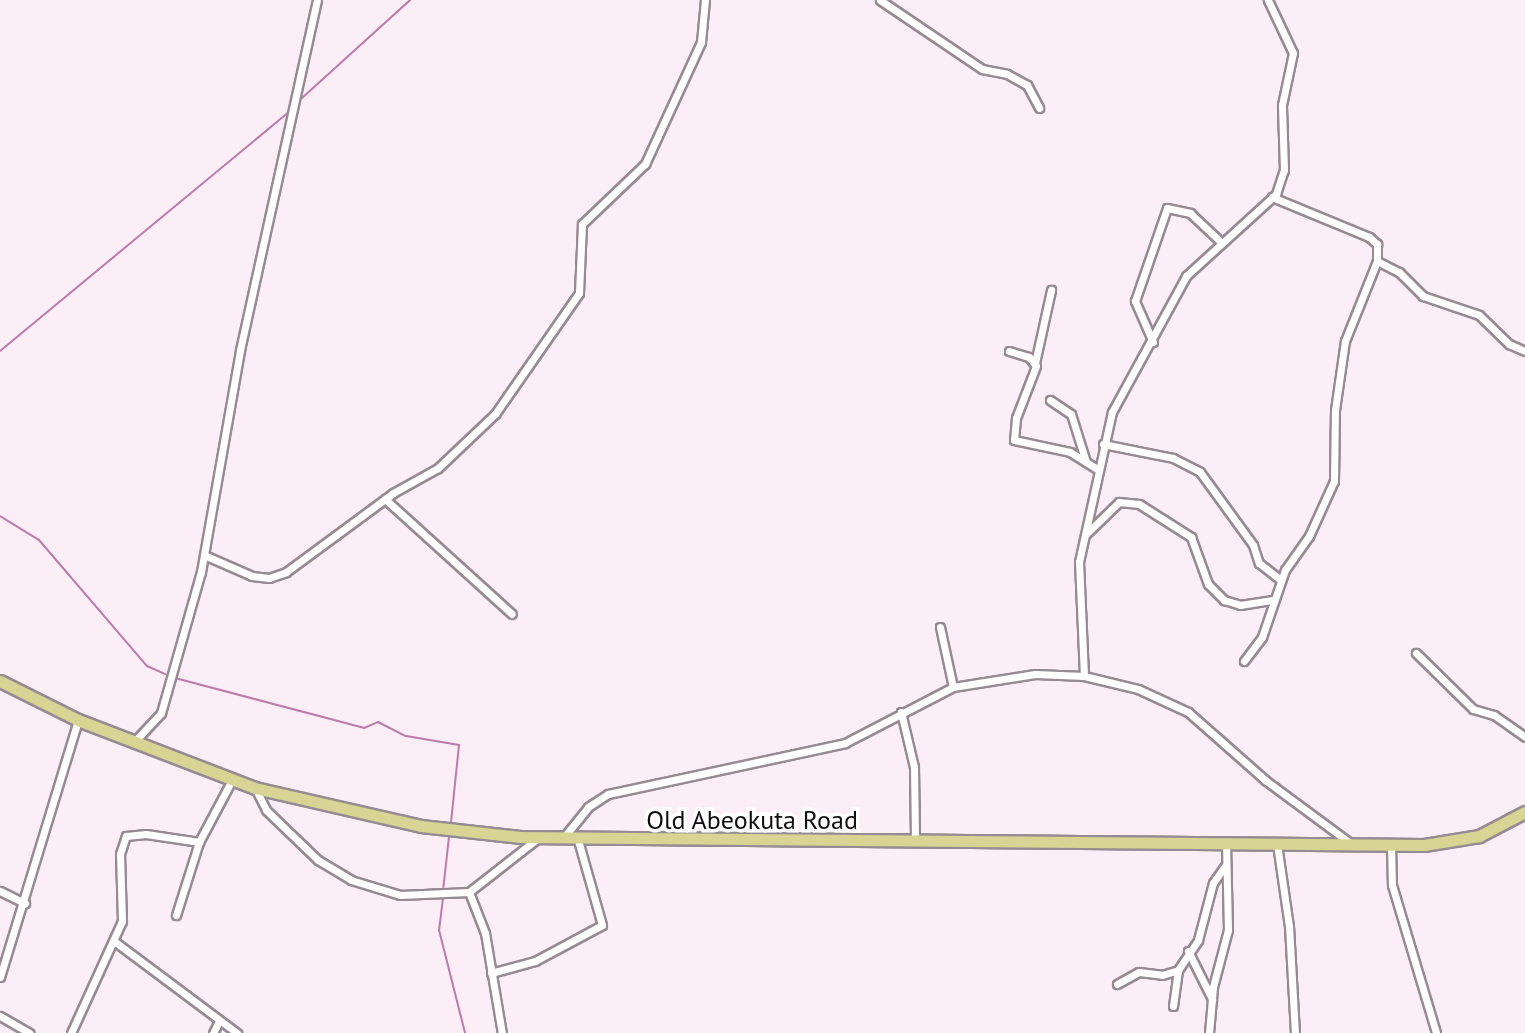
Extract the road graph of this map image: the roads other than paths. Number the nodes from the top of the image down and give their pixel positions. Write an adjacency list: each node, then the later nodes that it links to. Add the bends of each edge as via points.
1 (317, 0): 20 (street, via 240,350)
2 (705, 0): 18 (street, via 701,42 645,164 582,224 579,293 495,414 438,468)
3 (880, 0): 5 (street, via 982,69 1027,85)
4 (1268, 0): 6 (street, via 1286,32 1294,67 1282,105 1284,170)
5 (1039, 108)
6 (1272, 197): 7 (street); 8 (street, via 1369,237 1377,244)
7 (1221, 242): 10 (street, via 1186,276); 10 (street, via 1190,213 1167,208 1135,301)
8 (1377, 261): 12 (street, via 1399,272 1432,301 1479,315 1509,344); 21 (street, via 1345,341 1335,410 1334,481)
9 (1051, 290): 13 (street)
10 (1153, 342): 15 (street, via 1127,380)
11 (1009, 351): 13 (street)
12 (1525, 351)
13 (1035, 363): 16 (street, via 1014,440 1057,448)
14 (1050, 400): 16 (street, via 1071,414)
15 (1103, 444): 17 (street); 21 (street, via 1173,458 1200,472 1253,545 1259,563)
16 (1086, 462): 17 (street)
17 (1097, 469): 19 (street)
18 (385, 499): 20 (street, via 286,572 269,578); 23 (street)
19 (1083, 539): 22 (street, via 1119,502 1139,504 1191,537 1208,584 1224,600 1240,605); 27 (street, via 1079,584)
20 (204, 555): 33 (street, via 166,700)
21 (1281, 580): 22 (street)
22 (1273, 600): 26 (street, via 1262,637)
23 (512, 614)
24 (940, 627): 29 (street)
25 (1416, 653): 32 (street, via 1473,709 1494,715)
26 (1244, 661)
27 (1084, 676): 29 (street, via 1035,674); 44 (street, via 1138,689 1188,712 1265,780)
28 (0, 681): 31 (highway, Old Abeokuta Road)
29 (953, 687): 30 (street, via 919,708)
30 (901, 712): 38 (street, via 845,743 608,794 588,807); 41 (street, via 914,767)
31 (78, 720): 33 (highway, Old Abeokuta Road); 49 (street, via 39,837)
32 (1525, 737)
33 (133, 743): 34 (highway, Old Abeokuta Road)
34 (233, 778): 35 (highway, Old Abeokuta Road); 40 (street)
35 (255, 788): 37 (highway, Old Abeokuta Road, via 421,826); 48 (street, via 266,810 318,860 351,880 400,895)
36 (1525, 812): 45 (highway, Old Abeokuta Road, via 1466,839)
37 (538, 838): 38 (highway, Old Abeokuta Road); 48 (street)
38 (562, 839): 39 (highway, Old Abeokuta Road)
39 (578, 840): 41 (highway, Old Abeokuta Road); 54 (street, via 602,925 535,961)
40 (199, 842): 50 (street); 51 (street, via 126,836 120,854 124,909)
41 (915, 842): 42 (highway, Old Abeokuta Road)
42 (1226, 843): 43 (highway, Old Abeokuta Road); 46 (street)
43 (1277, 844): 44 (highway, Old Abeokuta Road); 67 (street, via 1289,926)
44 (1352, 845): 45 (highway, Old Abeokuta Road)
45 (1391, 845): 68 (street, via 1392,885)
46 (1226, 864): 52 (street, via 1213,883 1198,940); 57 (street, via 1228,930)
47 (0, 891): 49 (street)
48 (469, 892): 54 (street, via 485,933)
49 (25, 903): 55 (street)
50 (176, 915)
51 (114, 941): 60 (street); 62 (street)
52 (1188, 951): 53 (street); 57 (street)
53 (1178, 970): 56 (street, via 1162,975 1139,972); 58 (street)
54 (491, 973): 65 (street)
55 (0, 977)
56 (1117, 984)
57 (1212, 999): 66 (street)
58 (1173, 1006)
59 (0, 1016): 61 (street)
60 (219, 1021): 63 (street); 64 (street)
61 (30, 1033)
62 (71, 1033)
63 (213, 1033)
64 (237, 1033)
65 (502, 1033)
66 (1209, 1033)
67 (1295, 1033)
68 (1436, 1033)

